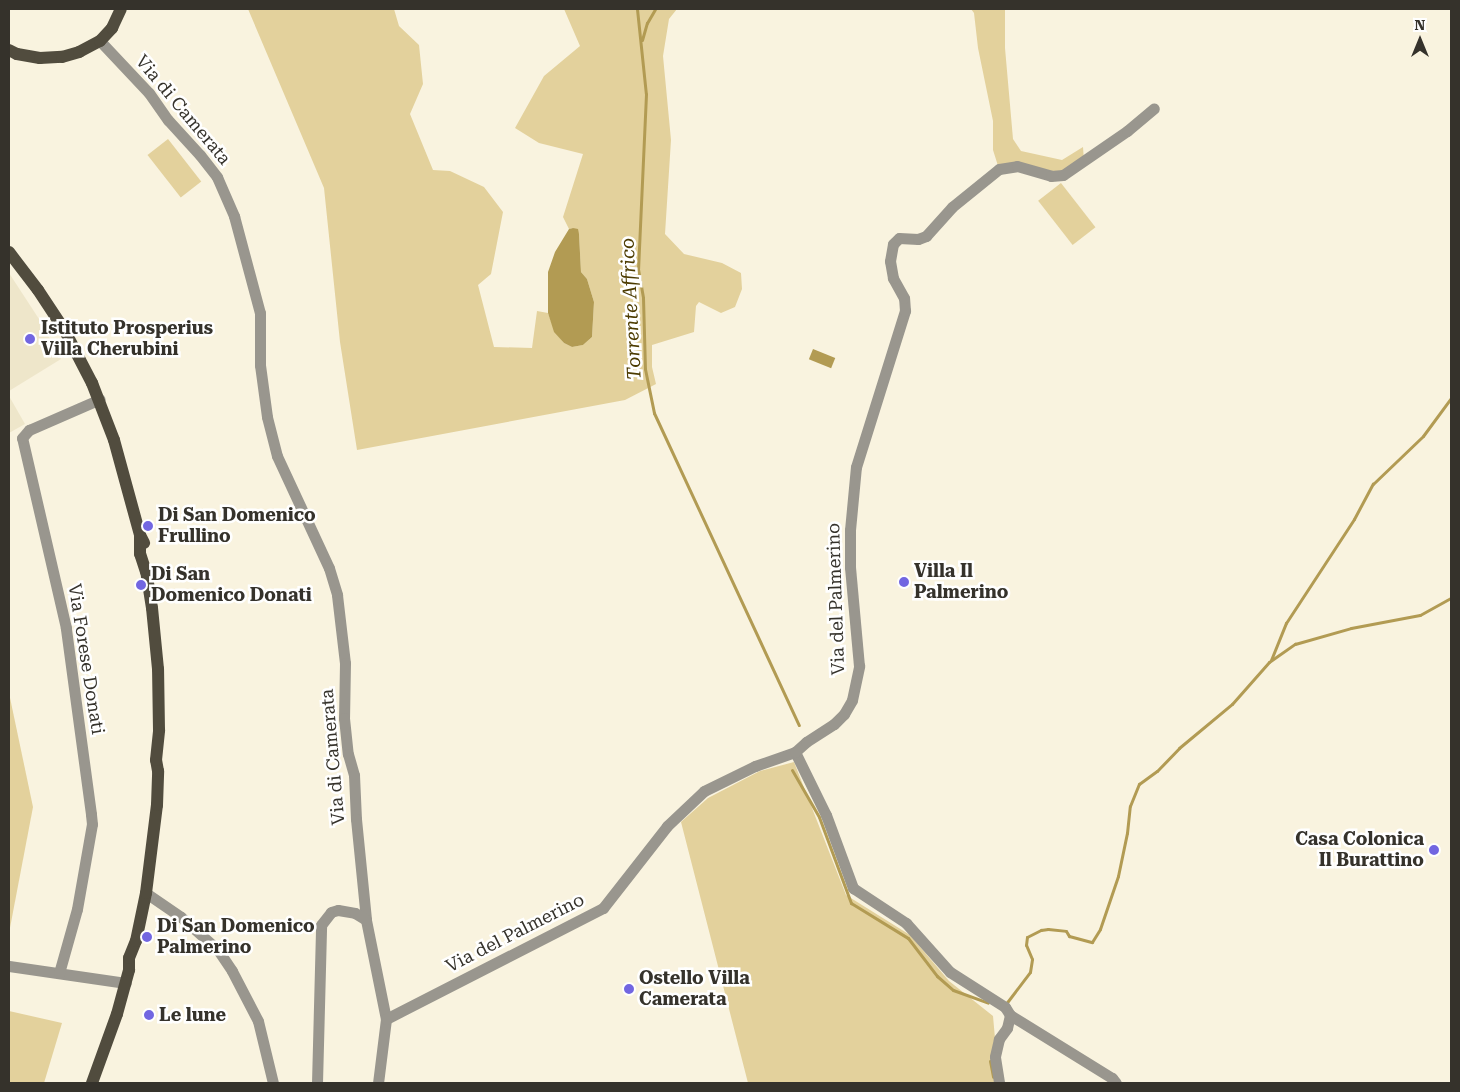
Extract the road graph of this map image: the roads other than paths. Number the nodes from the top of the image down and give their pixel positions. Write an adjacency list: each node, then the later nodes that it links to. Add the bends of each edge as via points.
1 (120, 10): 2 (main road, via 112,28)
2 (100, 41): 3 (main road, via 62,57 40,58); 11 (street, Via di Camerata, via 149,93 217,176 234,216 260,313 260,366 267,417 277,456 329,568 337,595 345,663 344,718 354,775)
3 (9, 50)
4 (1154, 108): 7 (street, Via del Palmerino, via 1127,131 1063,175 1051,176 1017,166 999,169 952,207 926,236 899,238 893,244 890,261 893,278 904,298 905,311 862,441 853,490 850,567 859,666 857,684 844,714)
5 (9, 252): 6 (main road, via 65,331)
6 (100, 399): 8 (main road, via 144,543 158,669 157,805); 13 (street, Via Forese Donati, via 29,430 22,438 66,628 92,824 77,908)
7 (795, 752): 15 (street, via 826,815 853,888 906,922 950,972 993,997 1006,1007); 16 (street, Via del Palmerino, via 746,770 704,791 667,826 603,908)
8 (146, 893): 9 (main road); 10 (street)
9 (142, 911): 10 (street, via 155,908); 14 (main road, via 135,960)
10 (172, 911): 18 (street, via 218,950 232,971 258,1021)
11 (366, 920): 16 (street, Via di Camerata); 19 (street, via 338,910 331,912 321,925)
12 (9, 966): 13 (street)
13 (59, 973): 14 (street)
14 (126, 983): 17 (main road)
15 (1010, 1015): 21 (street, via 995,1057); 22 (street)
16 (386, 1019): 20 (street, Via di Camerata)
17 (92, 1083)
18 (273, 1083)
19 (317, 1083)
20 (378, 1083)
21 (999, 1083)
22 (1116, 1083)

